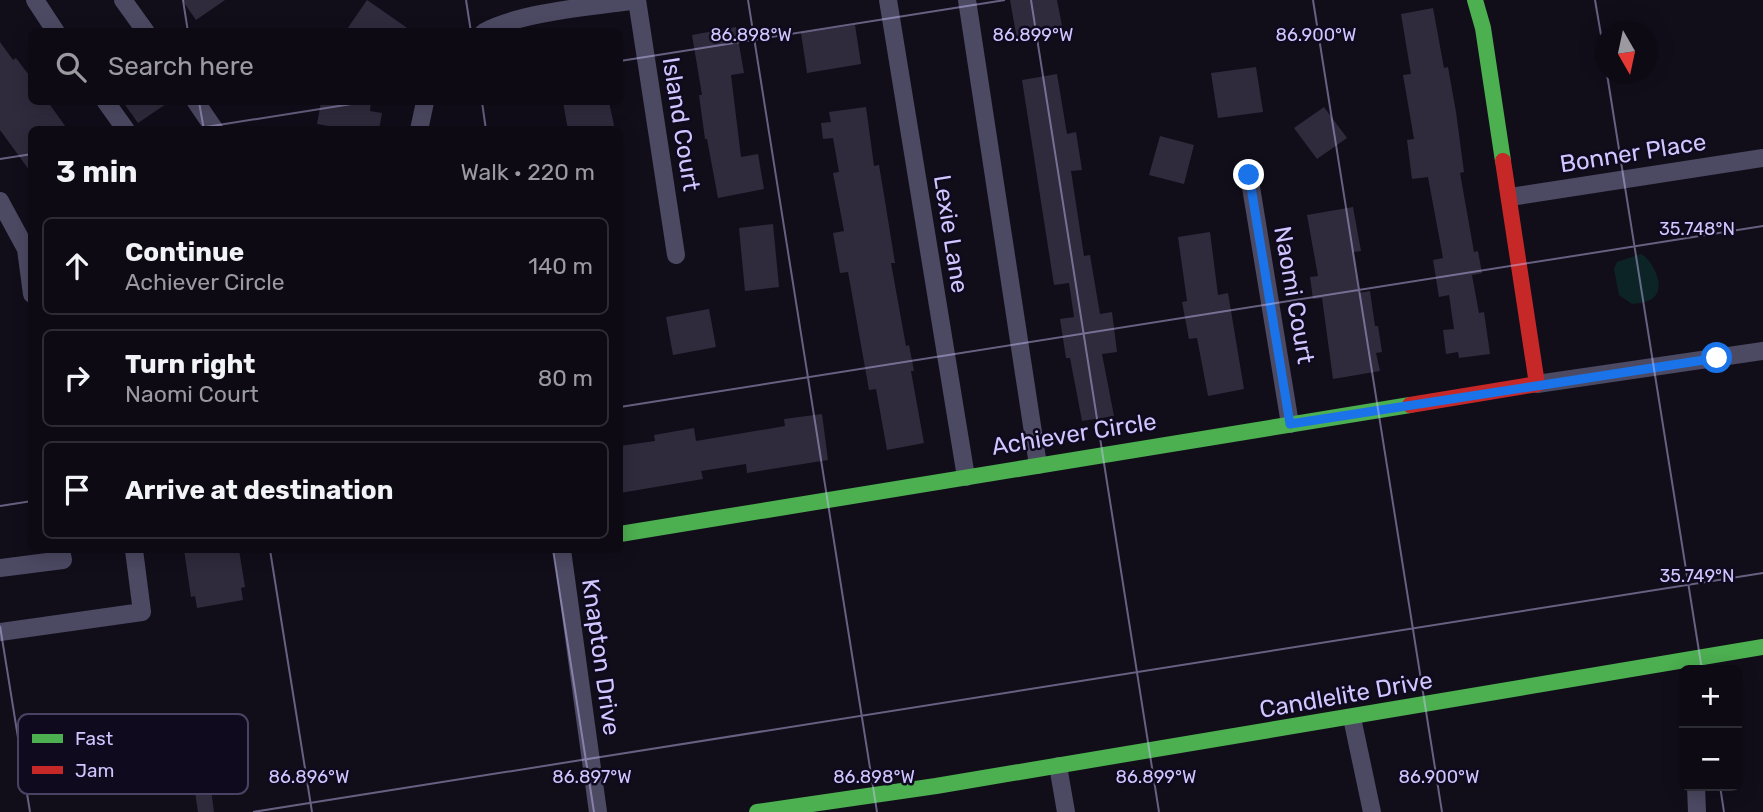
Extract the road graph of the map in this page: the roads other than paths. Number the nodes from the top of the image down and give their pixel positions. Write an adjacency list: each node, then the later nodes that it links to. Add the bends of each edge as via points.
1 (35, 0): 7 (street)
2 (123, 0): 8 (street)
3 (638, 0): 9 (street); 21 (street, Island Court)
4 (888, 0): 26 (street, Lexie Lane)
5 (967, 0): 25 (street, Lexie Lane)
6 (1475, 0): 18 (street)
7 (53, 28)
8 (143, 28)
9 (491, 28)
10 (108, 105): 13 (street)
11 (197, 105): 14 (street)
12 (424, 105): 15 (street)
13 (123, 126)
14 (212, 126)
15 (419, 126)
16 (1763, 158): 18 (street, Bonner Place)
17 (1249, 175): 24 (street, Naomi Court)
18 (1510, 197): 23 (street)
19 (0, 201): 20 (street)
20 (28, 247)
21 (677, 255)
22 (1763, 351): 23 (street, Achiever Circle)
23 (1537, 384): 24 (street, Achiever Circle)
24 (1290, 424): 25 (street, Achiever Circle)
25 (1038, 465): 26 (street, Achiever Circle)
26 (966, 477): 27 (street, Achiever Circle)
27 (623, 534)
28 (62, 553): 31 (street, via 63,561)
29 (134, 553): 32 (street, via 142,612)
30 (562, 553): 39 (street, Knapton Drive)
31 (0, 568)
32 (0, 632)
33 (1763, 647): 34 (street, Candlelite Drive)
34 (1689, 665)
35 (1679, 667): 36 (street, Candlelite Drive)
36 (1352, 718): 37 (street, Candlelite Drive); 42 (street)
37 (1058, 766): 40 (street, Candlelite Drive); 41 (street)
38 (1696, 791): 43 (street)
39 (598, 812)
40 (757, 812)
41 (1066, 812)
42 (1372, 812)
43 (1697, 812)

